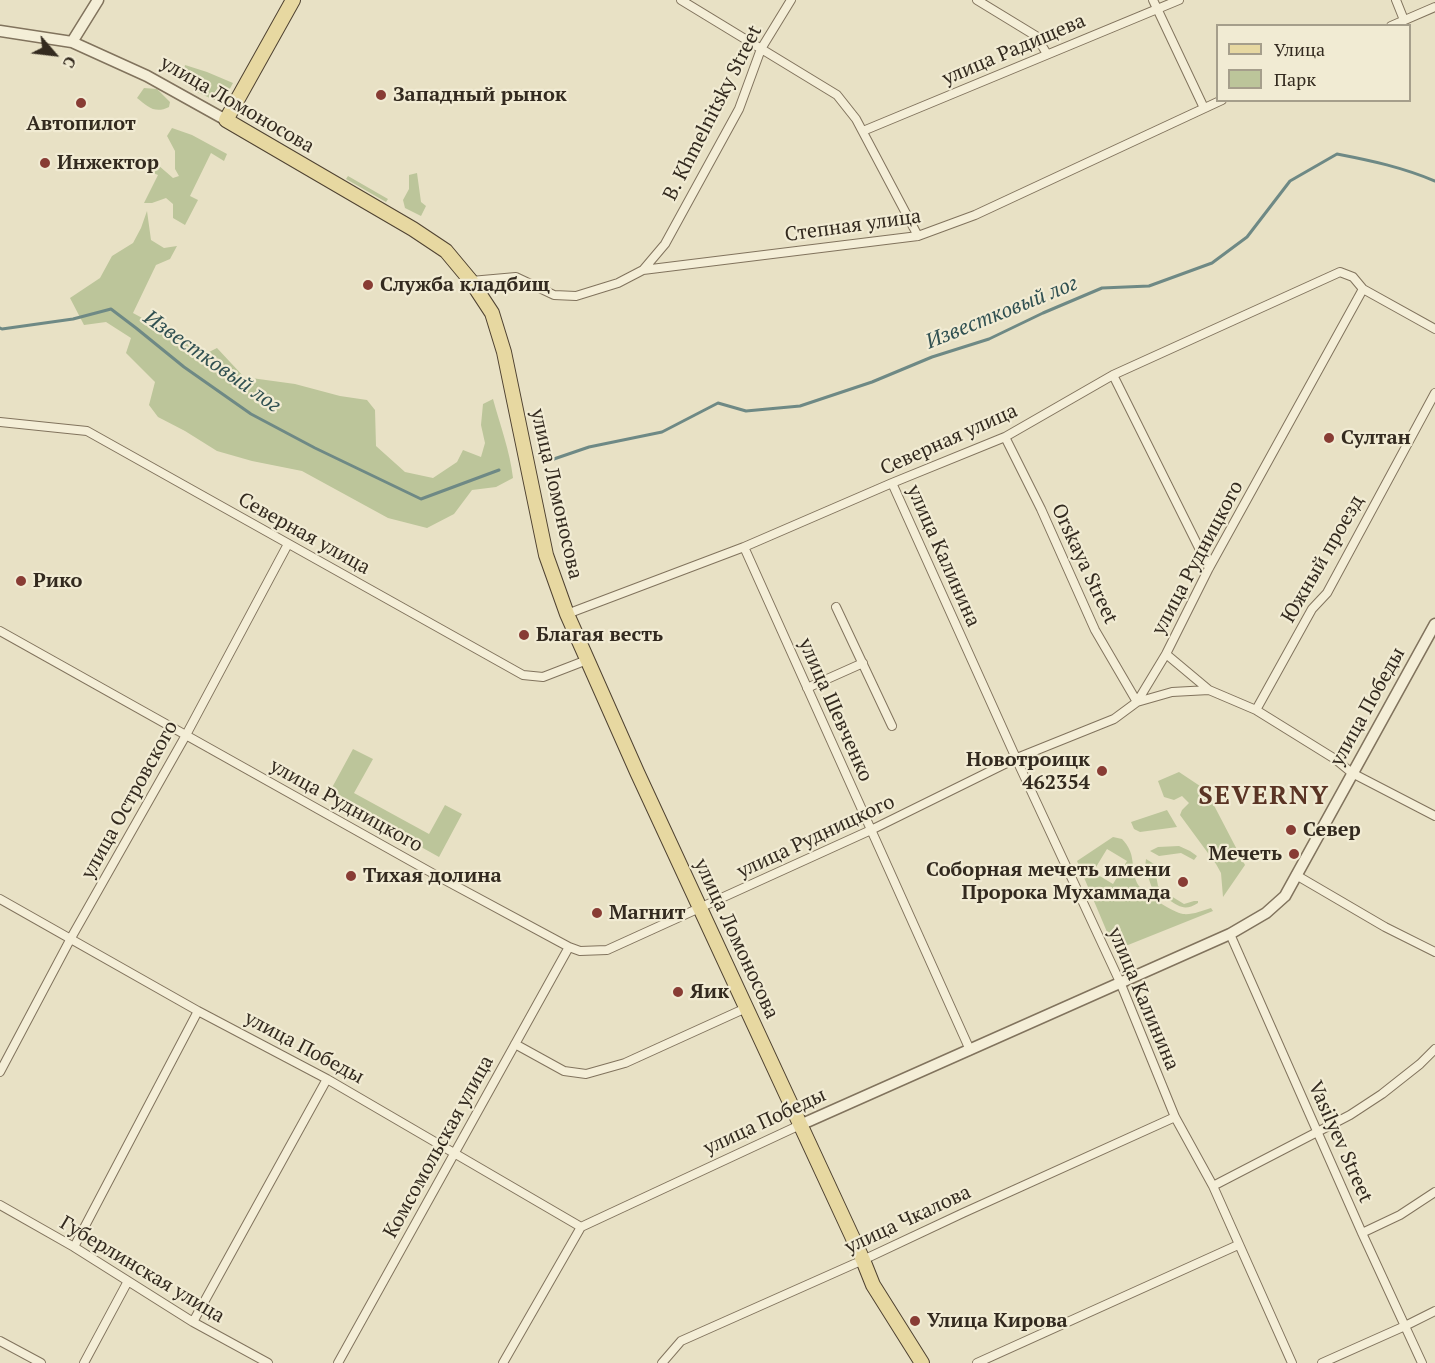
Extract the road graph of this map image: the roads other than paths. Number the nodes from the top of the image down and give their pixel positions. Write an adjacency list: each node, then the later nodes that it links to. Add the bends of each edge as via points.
1 (98, 0): 14 (street)
2 (293, 0): 19 (main road)
3 (681, 0): 15 (street)
4 (791, 0): 15 (street, B. Khmelnitsky Street)
5 (977, 0): 16 (street, via 1036,36)
6 (1153, 0): 10 (street)
7 (1179, 0): 10 (street, улица Радищева)
8 (1396, 0): 11 (street)
9 (1435, 6): 11 (street)
10 (1158, 9): 16 (street, улица Радищева); 18 (street)
11 (1404, 20): 12 (street)
12 (1395, 24)
13 (0, 31): 14 (street, улица Ломоносова)
14 (72, 42): 19 (street, улица Ломоносова, via 147,76)
15 (761, 49): 20 (street, via 837,95); 22 (street, B. Khmelnitsky Street, via 739,109 665,244)
16 (1047, 54): 20 (street, улица Радищева)
17 (1218, 102): 18 (street, Степная улица)
18 (1204, 108): 21 (street, Степная улица, via 975,215)
19 (225, 120): 23 (main road, улица Ломоносова, via 446,251)
20 (863, 131): 21 (street)
21 (918, 236): 22 (street, Степная улица)
22 (643, 270): 23 (street, Степная улица, via 618,283 576,296 554,296 516,277)
23 (471, 281): 35 (main road, улица Ломоносова, via 492,314 504,352 546,555)
24 (1363, 289): 25 (street); 26 (street, Северная улица, via 1353,277 1340,272); 33 (street, улица Рудницкого)
25 (1435, 329)
26 (1113, 375): 29 (street, Северная улица); 33 (street)
27 (1435, 393): 44 (street, Южный проезд, via 1327,593 1312,609)
28 (0, 423): 31 (street, Северная улица, via 87,431)
29 (1005, 437): 30 (street, Северная улица); 43 (street, Orskaya Street, via 1095,630)
30 (892, 483): 32 (street, Северная улица); 47 (street, улица Калинина)
31 (288, 544): 39 (street, Северная улица, via 523,675 543,677); 46 (street, улица Островского)
32 (744, 547): 35 (street, Северная улица); 41 (street, улица Шевченко)
33 (1209, 568): 38 (street, улица Рудницкого)
34 (836, 607): 40 (street)
35 (567, 615): 39 (main road, улица Ломоносова)
36 (1435, 624): 48 (street, улица Победы)
37 (0, 631): 46 (street, улица Рудницкого)
38 (1166, 654): 42 (street); 43 (street, улица Рудницкого)
39 (587, 660): 53 (main road, улица Ломоносова)
40 (863, 663): 41 (street); 45 (street)
41 (807, 688): 50 (street, улица Шевченко)
42 (1209, 690): 43 (street, via 1172,692); 44 (street)
43 (1137, 702): 47 (street, улица Рудницкого, via 1114,718)
44 (1256, 710): 48 (street)
45 (892, 726)
46 (186, 735): 55 (street, улица Островского); 56 (street, улица Рудницкого)
47 (1017, 758): 50 (street, улица Рудницкого); 58 (street, улица Калинина)
48 (1352, 773): 49 (street); 51 (street, улица Победы)
49 (1435, 816)
50 (871, 830): 53 (street, улица Рудницкого); 63 (street, улица Шевченко)
51 (1296, 875): 54 (street, улица Победы, via 1285,896 1266,913); 57 (street)
52 (0, 898): 55 (street, улица Победы)
53 (700, 909): 56 (street, улица Рудницкого, via 607,950 580,951); 59 (main road, улица Ломоносова)
54 (1230, 934): 58 (street, улица Победы); 68 (street, Vasilyev Street)
55 (71, 938): 60 (street, улица Победы); 64 (street, улица Островского)
56 (569, 947): 61 (street, Комсомольская улица)
57 (1435, 952)
58 (1120, 982): 63 (street, улица Победы); 66 (street, улица Калинина)
59 (746, 1008): 61 (street, via 625,1063 586,1074 564,1071); 67 (main road, улица Ломоносова)
60 (198, 1011): 65 (street, улица Победы); 76 (street)
61 (515, 1044): 69 (street, Комсомольская улица)
62 (1435, 1048): 68 (street, via 1382,1094)
63 (970, 1050): 67 (street, улица Победы)
64 (0, 1072)
65 (327, 1079): 69 (street, улица Победы); 80 (street)
66 (1175, 1117): 70 (street, улица Калинина); 77 (street, улица Чкалова)
67 (800, 1125): 73 (street, улица Победы); 77 (main road, улица Ломоносова)
68 (1317, 1131): 70 (street); 74 (street, Vasilyev Street)
69 (454, 1154): 73 (street, улица Победы); 86 (street, Комсомольская улица)
70 (1213, 1186): 75 (street, улица Калинина)
71 (1435, 1192): 74 (street)
72 (0, 1205): 76 (street, Губерлинская улица)
73 (581, 1227): 87 (street)
74 (1362, 1233): 81 (street, Vasilyev Street)
75 (1238, 1245): 90 (street); 91 (street, улица Калинина)
76 (74, 1247): 78 (street, Губерлинская улица)
77 (863, 1260): 88 (street, улица Чкалова, via 681,1341); 89 (main road, улица Ломоносова, via 873,1285)
78 (128, 1281): 80 (street, Губерлинская улица); 84 (street)
79 (1435, 1311): 81 (street)
80 (193, 1322): 85 (street, Губерлинская улица)
81 (1406, 1326): 92 (street); 93 (street, Vasilyev Street)
82 (0, 1341): 83 (street)
83 (41, 1363)
84 (84, 1363)
85 (268, 1363)
86 (338, 1363)
87 (503, 1363)
88 (662, 1363)
89 (922, 1363)
90 (977, 1363)
91 (1292, 1363)
92 (1322, 1363)
93 (1422, 1363)

